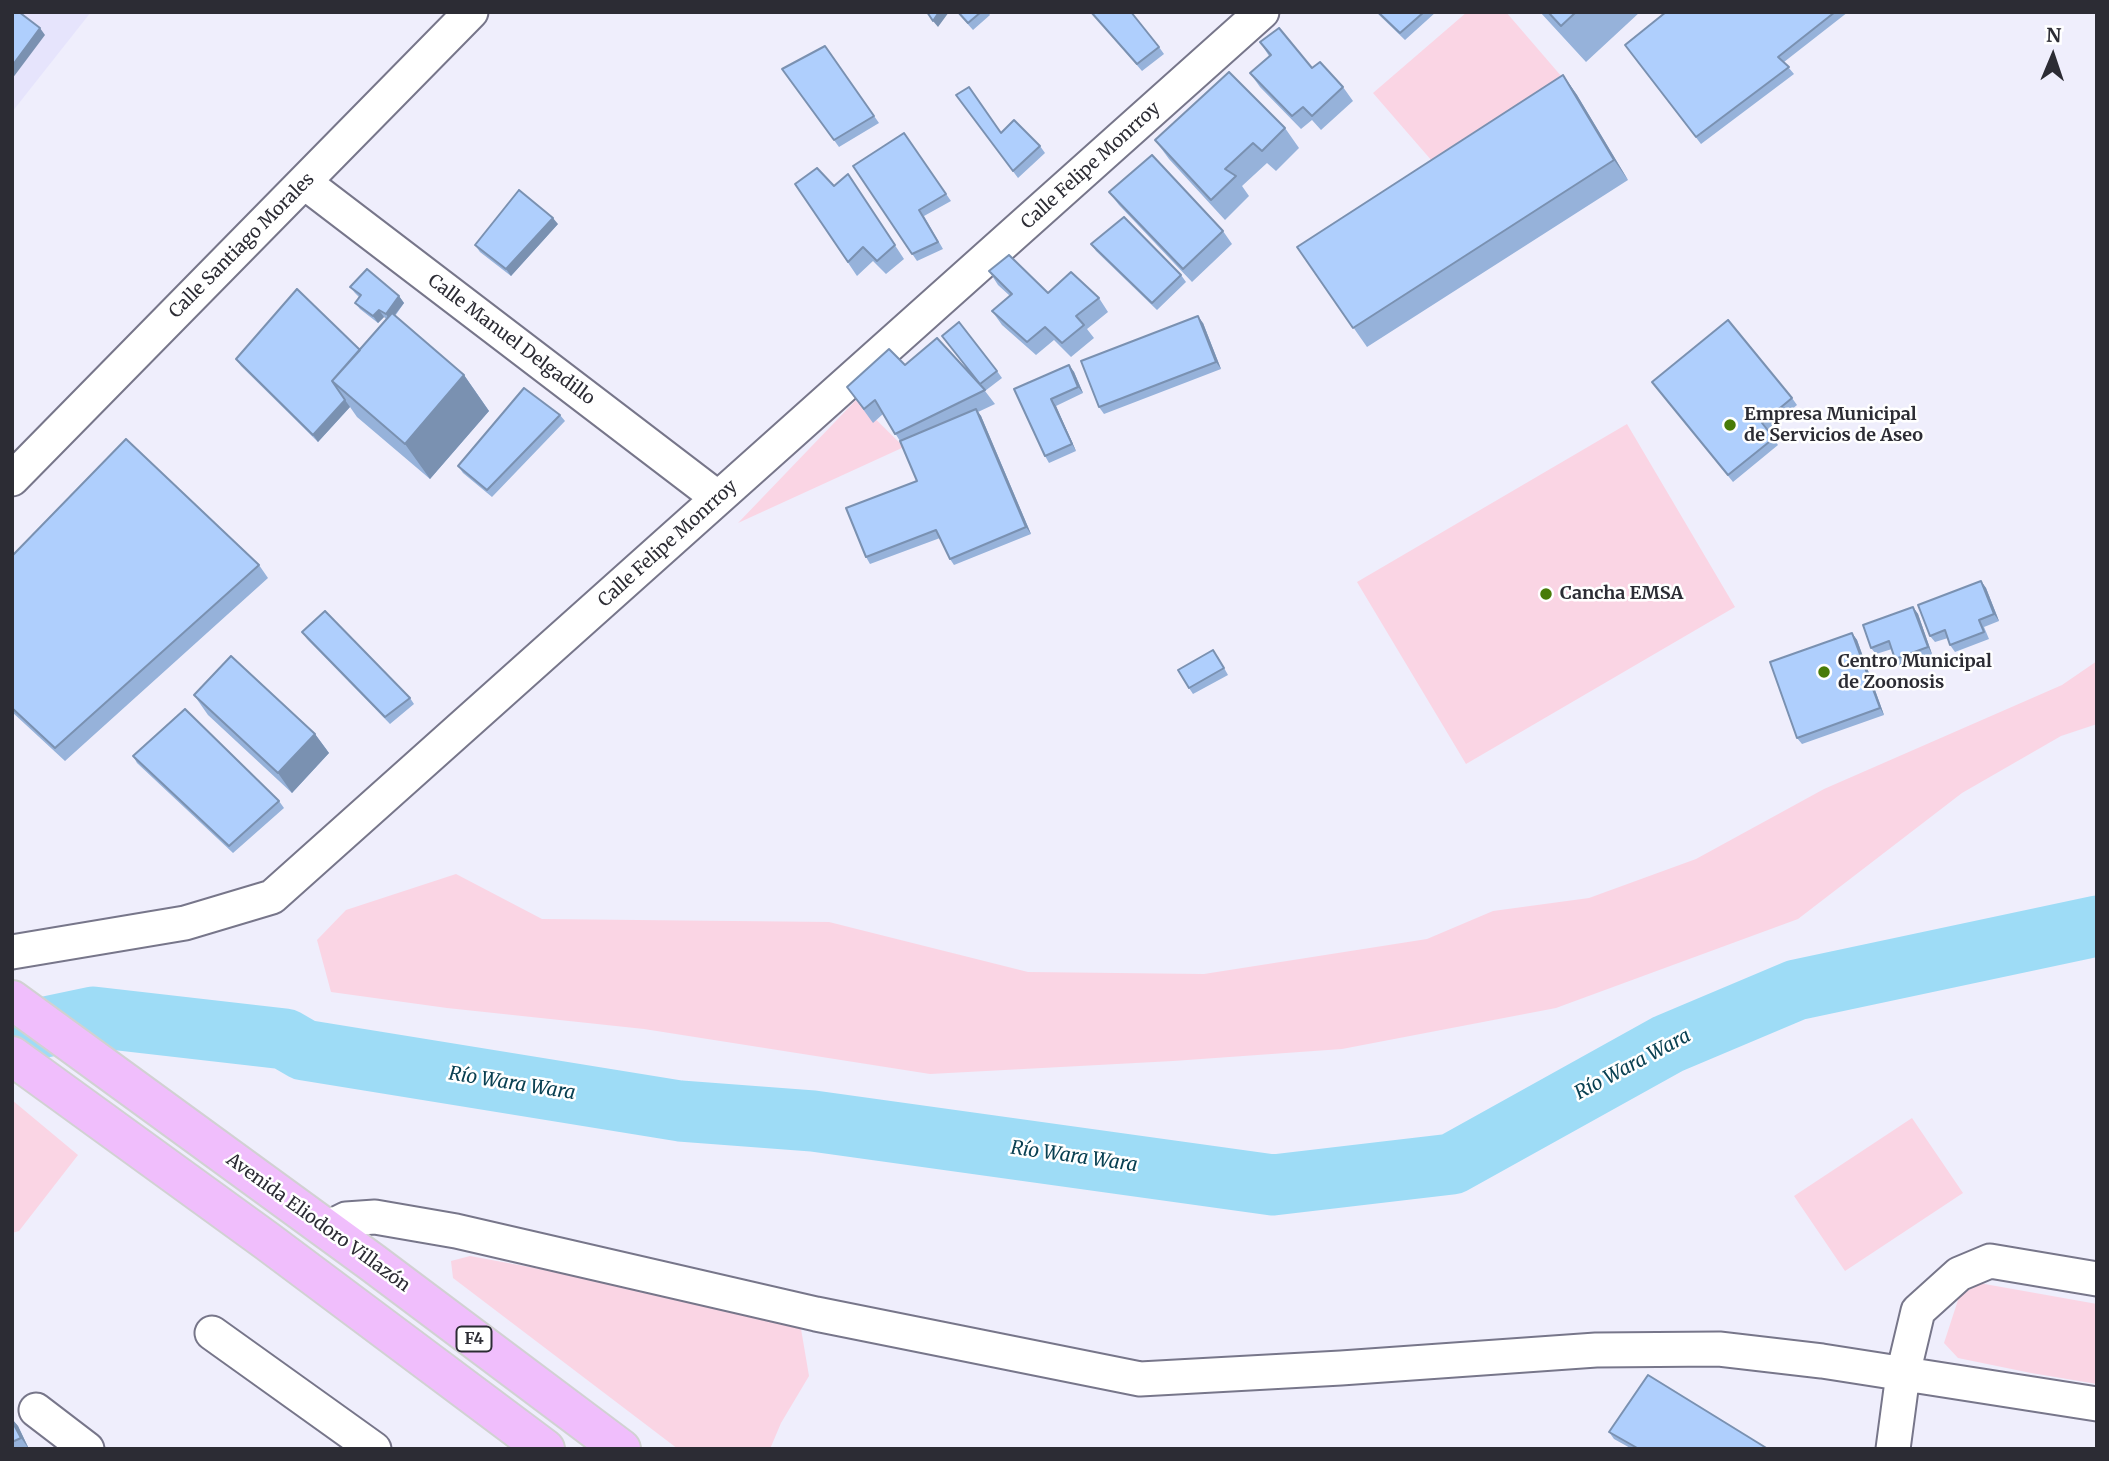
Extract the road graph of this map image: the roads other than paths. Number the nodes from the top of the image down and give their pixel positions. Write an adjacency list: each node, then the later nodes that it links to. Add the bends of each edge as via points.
1 (471, 12): 3 (street, Calle Santiago Morales)
2 (1262, 12): 5 (street, Calle Felipe Monrroy)
3 (304, 182): 4 (street, Calle Santiago Morales); 5 (street, Calle Manuel Delgadillo)
4 (12, 479)
5 (718, 498): 6 (street, Calle Felipe Monrroy, via 272,897 185,923)
6 (12, 951)
7 (12, 1000): 9 (highway, Avenida Eliodoro Villazón / F4)
8 (12, 1056): 17 (highway, F4)
9 (326, 1229): 12 (street, via 346,1219 375,1217 456,1231 816,1314 1140,1379 1596,1350 1705,1349); 18 (highway, Avenida Eliodoro Villazón / F4)
10 (2097, 1279): 12 (street, via 1990,1261 1959,1274 1918,1311)
11 (212, 1333): 16 (street)
12 (1903, 1374): 13 (street); 19 (street)
13 (2097, 1404)
14 (36, 1410): 15 (street)
15 (87, 1449)
16 (374, 1449)
17 (545, 1449)
18 (621, 1449)
19 (1893, 1449)

